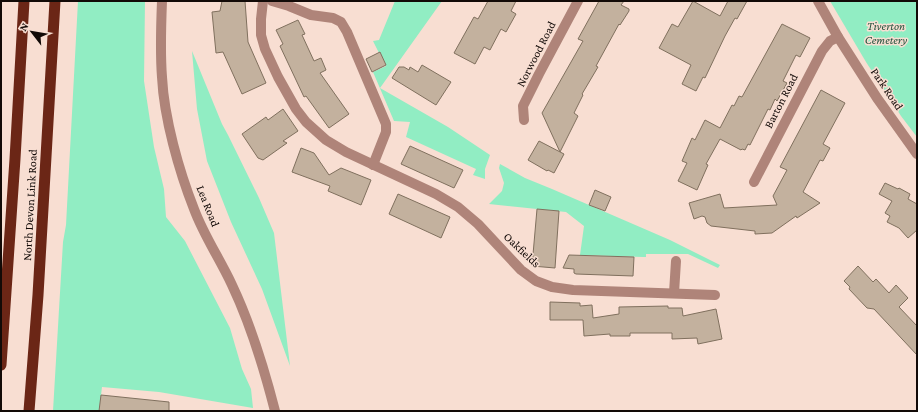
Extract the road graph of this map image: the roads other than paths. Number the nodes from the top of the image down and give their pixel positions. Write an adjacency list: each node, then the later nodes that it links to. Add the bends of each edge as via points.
1 (24, 1): 16 (highway, North Devon Link Road)
2 (55, 1): 17 (highway, North Devon Link Road)
3 (162, 1): 18 (street, Lea Road, via 162,78 174,144 194,210 232,284 253,338)
4 (263, 1): 11 (street, Oakfields, via 261,35 265,49 296,109 326,140)
5 (272, 1): 11 (street, via 311,15 342,22 386,124 386,132)
6 (578, 1): 9 (street, Norwood Road, via 523,106)
7 (818, 1): 8 (street, Park Road)
8 (838, 37): 10 (street, Park Road); 12 (street, Barton Road, via 830,41 822,51)
9 (524, 120)
10 (917, 154)
11 (373, 165): 14 (street, Oakfields, via 458,207 478,224 521,270 536,281 552,287 573,290)
12 (754, 182)
13 (676, 261): 14 (street)
14 (674, 292): 15 (street, Oakfields)
15 (715, 295)
16 (1, 365)
17 (29, 411)
18 (275, 411)

